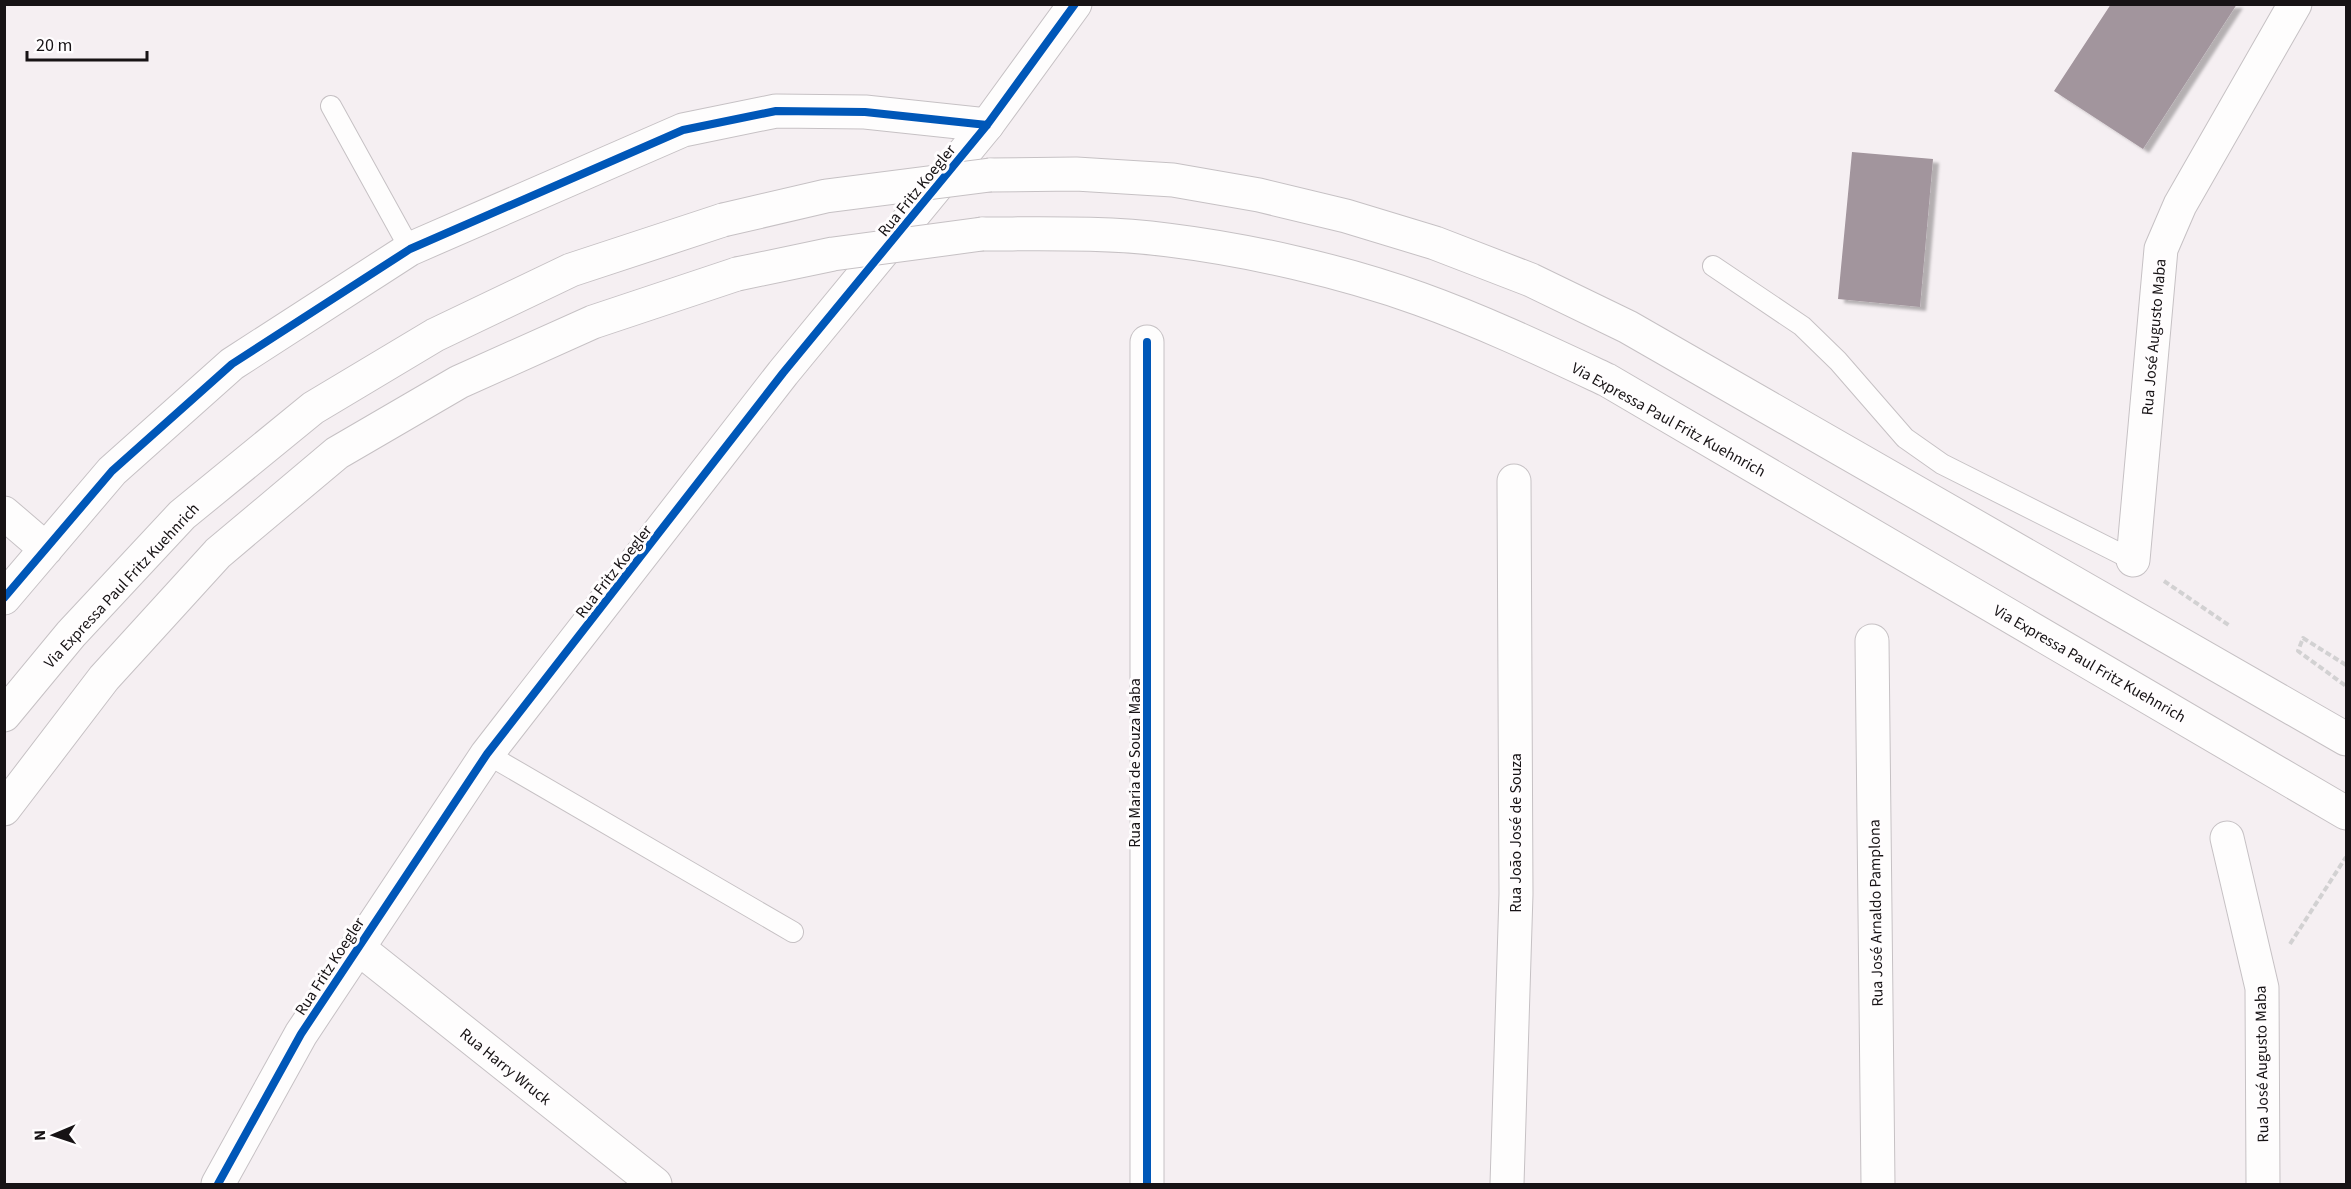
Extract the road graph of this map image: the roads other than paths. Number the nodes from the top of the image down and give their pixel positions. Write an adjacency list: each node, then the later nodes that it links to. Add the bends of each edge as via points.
1 (1075, 4): 4 (street, Rua Fritz Koegler)
2 (2295, 4): 11 (street, Rua José Augusto Maba, via 2180,205 2161,249)
3 (331, 106): 5 (lane)
4 (987, 125): 5 (street, via 865,112 776,111 683,130); 16 (street, Rua Fritz Koegler, via 783,373)
5 (410, 249): 10 (street, via 232,364 112,471)
6 (1713, 266): 11 (lane, via 1802,326 1905,438 1942,464)
7 (1147, 342): 24 (street, Rua Maria de Souza Maba)
8 (1514, 481): 25 (street, Rua João José de Souza, via 1516,894)
9 (4, 513): 10 (street)
10 (46, 549): 12 (street)
11 (2133, 560)
12 (4, 598)
13 (1872, 641): 26 (street, Rua José Arnaldo Pamplona)
14 (4, 714): 15 (street, Via Expressa Paul Fritz Kuehnrich, bridge, via 71,634 182,514 313,408 435,335 571,270 723,220 826,196 990,175 1076,174 1173,180 1259,195 1435,243 1531,280 1628,327)
15 (2346, 739)
16 (488, 754): 20 (lane); 21 (street, Rua Fritz Koegler)
17 (4, 809): 18 (street, Via Expressa Paul Fritz Kuehnrich, bridge, via 104,678 218,553 338,453 459,382 593,322 737,274 833,254 982,234 1072,234 1166,239 1250,253 1418,298 1511,335 1607,380)
18 (2346, 813)
19 (2228, 838): 27 (street, Rua José Augusto Maba, via 2262,987)
20 (793, 932)
21 (357, 947): 22 (street, Rua Fritz Koegler, via 301,1034); 23 (street, Rua Harry Wruck)
22 (218, 1185)
23 (655, 1185)
24 (1148, 1185)
25 (1507, 1185)
26 (1878, 1185)
27 (2263, 1185)

